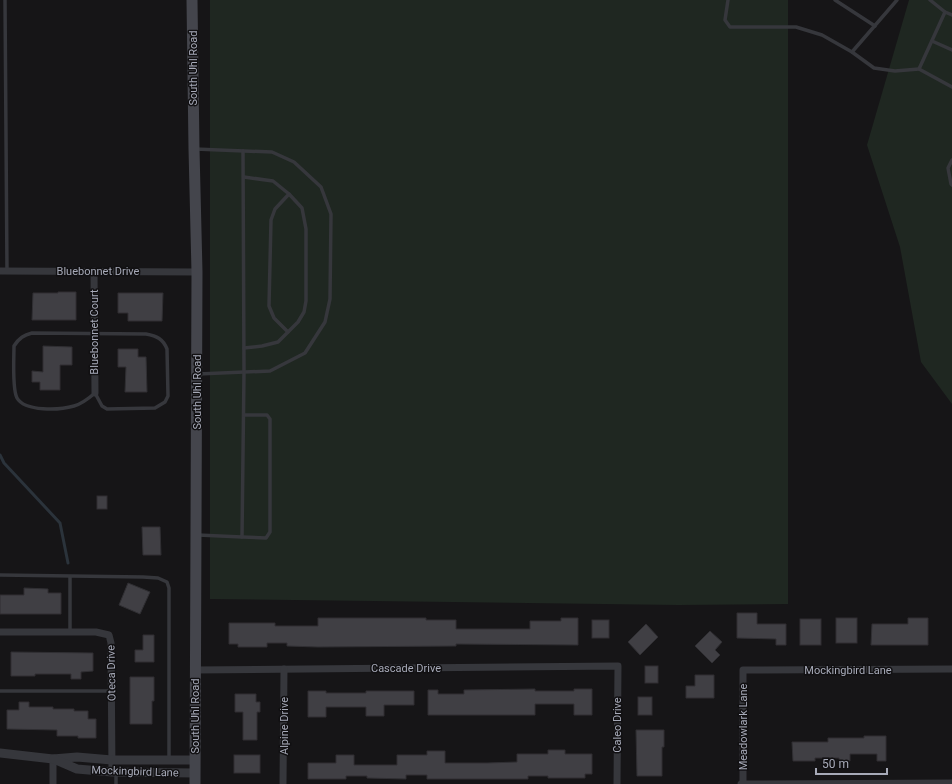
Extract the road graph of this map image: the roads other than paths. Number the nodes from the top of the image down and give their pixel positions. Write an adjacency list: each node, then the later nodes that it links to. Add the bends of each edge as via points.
1 (5, 0): 21 (lane)
2 (192, 0): 15 (main road, South Uhl Road)
3 (728, 0): 12 (lane, via 725,20 730,27 796,28 822,35)
4 (835, 0): 9 (lane)
5 (930, 0): 7 (lane)
6 (895, 1): 9 (lane)
7 (945, 12): 8 (lane); 10 (lane)
8 (952, 15)
9 (875, 26): 12 (lane)
10 (932, 41): 11 (lane); 13 (lane)
11 (952, 50)
12 (852, 52): 13 (lane, via 874,68 895,71)
13 (918, 69): 14 (lane)
14 (952, 87)
15 (194, 149): 16 (lane); 23 (main road, South Uhl Road)
16 (243, 150): 18 (lane); 27 (lane, via 272,152 294,162 321,187 331,214 330,299 325,322 305,353 270,371)
17 (952, 160): 19 (lane, via 948,168)
18 (244, 177): 20 (lane, via 273,181); 26 (lane)
19 (952, 185)
20 (289, 194): 24 (lane, via 302,208 306,229 306,301 304,312); 24 (lane, via 275,209 271,220 269,306 274,318)
21 (4, 271): 22 (street, Bluebonnet Drive)
22 (94, 271): 23 (street, Bluebonnet Drive); 25 (street, Bluebonnet Court)
23 (197, 272): 28 (main road, South Uhl Road)
24 (288, 332): 26 (lane, via 278,342)
25 (94, 333): 29 (street, Bluebonnet Court); 29 (lane, via 146,334 160,338 167,349 168,396 165,402 155,408 107,409 102,406); 29 (lane, via 32,333 17,340 14,346 14,392 20,402 27,407 45,409 74,406)
26 (244, 348): 27 (lane)
27 (244, 372): 28 (lane); 30 (lane)
28 (197, 374): 31 (main road, South Uhl Road)
29 (95, 393)
30 (244, 415): 32 (lane); 32 (lane, via 267,415 270,419 270,532 266,538)
31 (197, 536): 32 (lane); 40 (main road, South Uhl Road)
32 (242, 537)
33 (0, 575): 34 (lane)
34 (70, 577): 36 (lane); 47 (lane, via 158,578 167,582)
35 (0, 632): 36 (street, Oteca Drive)
36 (70, 632): 42 (street, Oteca Drive, via 109,635)
37 (618, 666): 38 (street, Cascade Drive); 55 (street, Caleo Drive)
38 (284, 669): 40 (street, Cascade Drive); 54 (street, Alpine Drive)
39 (952, 669): 41 (street, Mockingbird Lane)
40 (195, 670): 48 (main road, South Uhl Road)
41 (743, 670): 56 (street, Meadowlark Lane)
42 (111, 691): 43 (lane); 46 (street, Oteca Drive)
43 (0, 692)
44 (0, 753): 45 (street, Mockingbird Lane)
45 (53, 759): 46 (street, Mockingbird Lane, via 78,757); 49 (street, Mockingbird Lane, via 77,769); 52 (street)
46 (112, 760): 47 (street, Mockingbird Lane); 49 (street, Oteca Drive)
47 (169, 760): 48 (street, Mockingbird Lane)
48 (195, 760): 50 (main road, South Uhl Road)
49 (114, 772): 50 (street, Mockingbird Lane); 53 (lane)
50 (195, 778)
51 (952, 783): 56 (street)
52 (53, 784)
53 (116, 784)
54 (283, 784)
55 (617, 784)
56 (742, 784)

